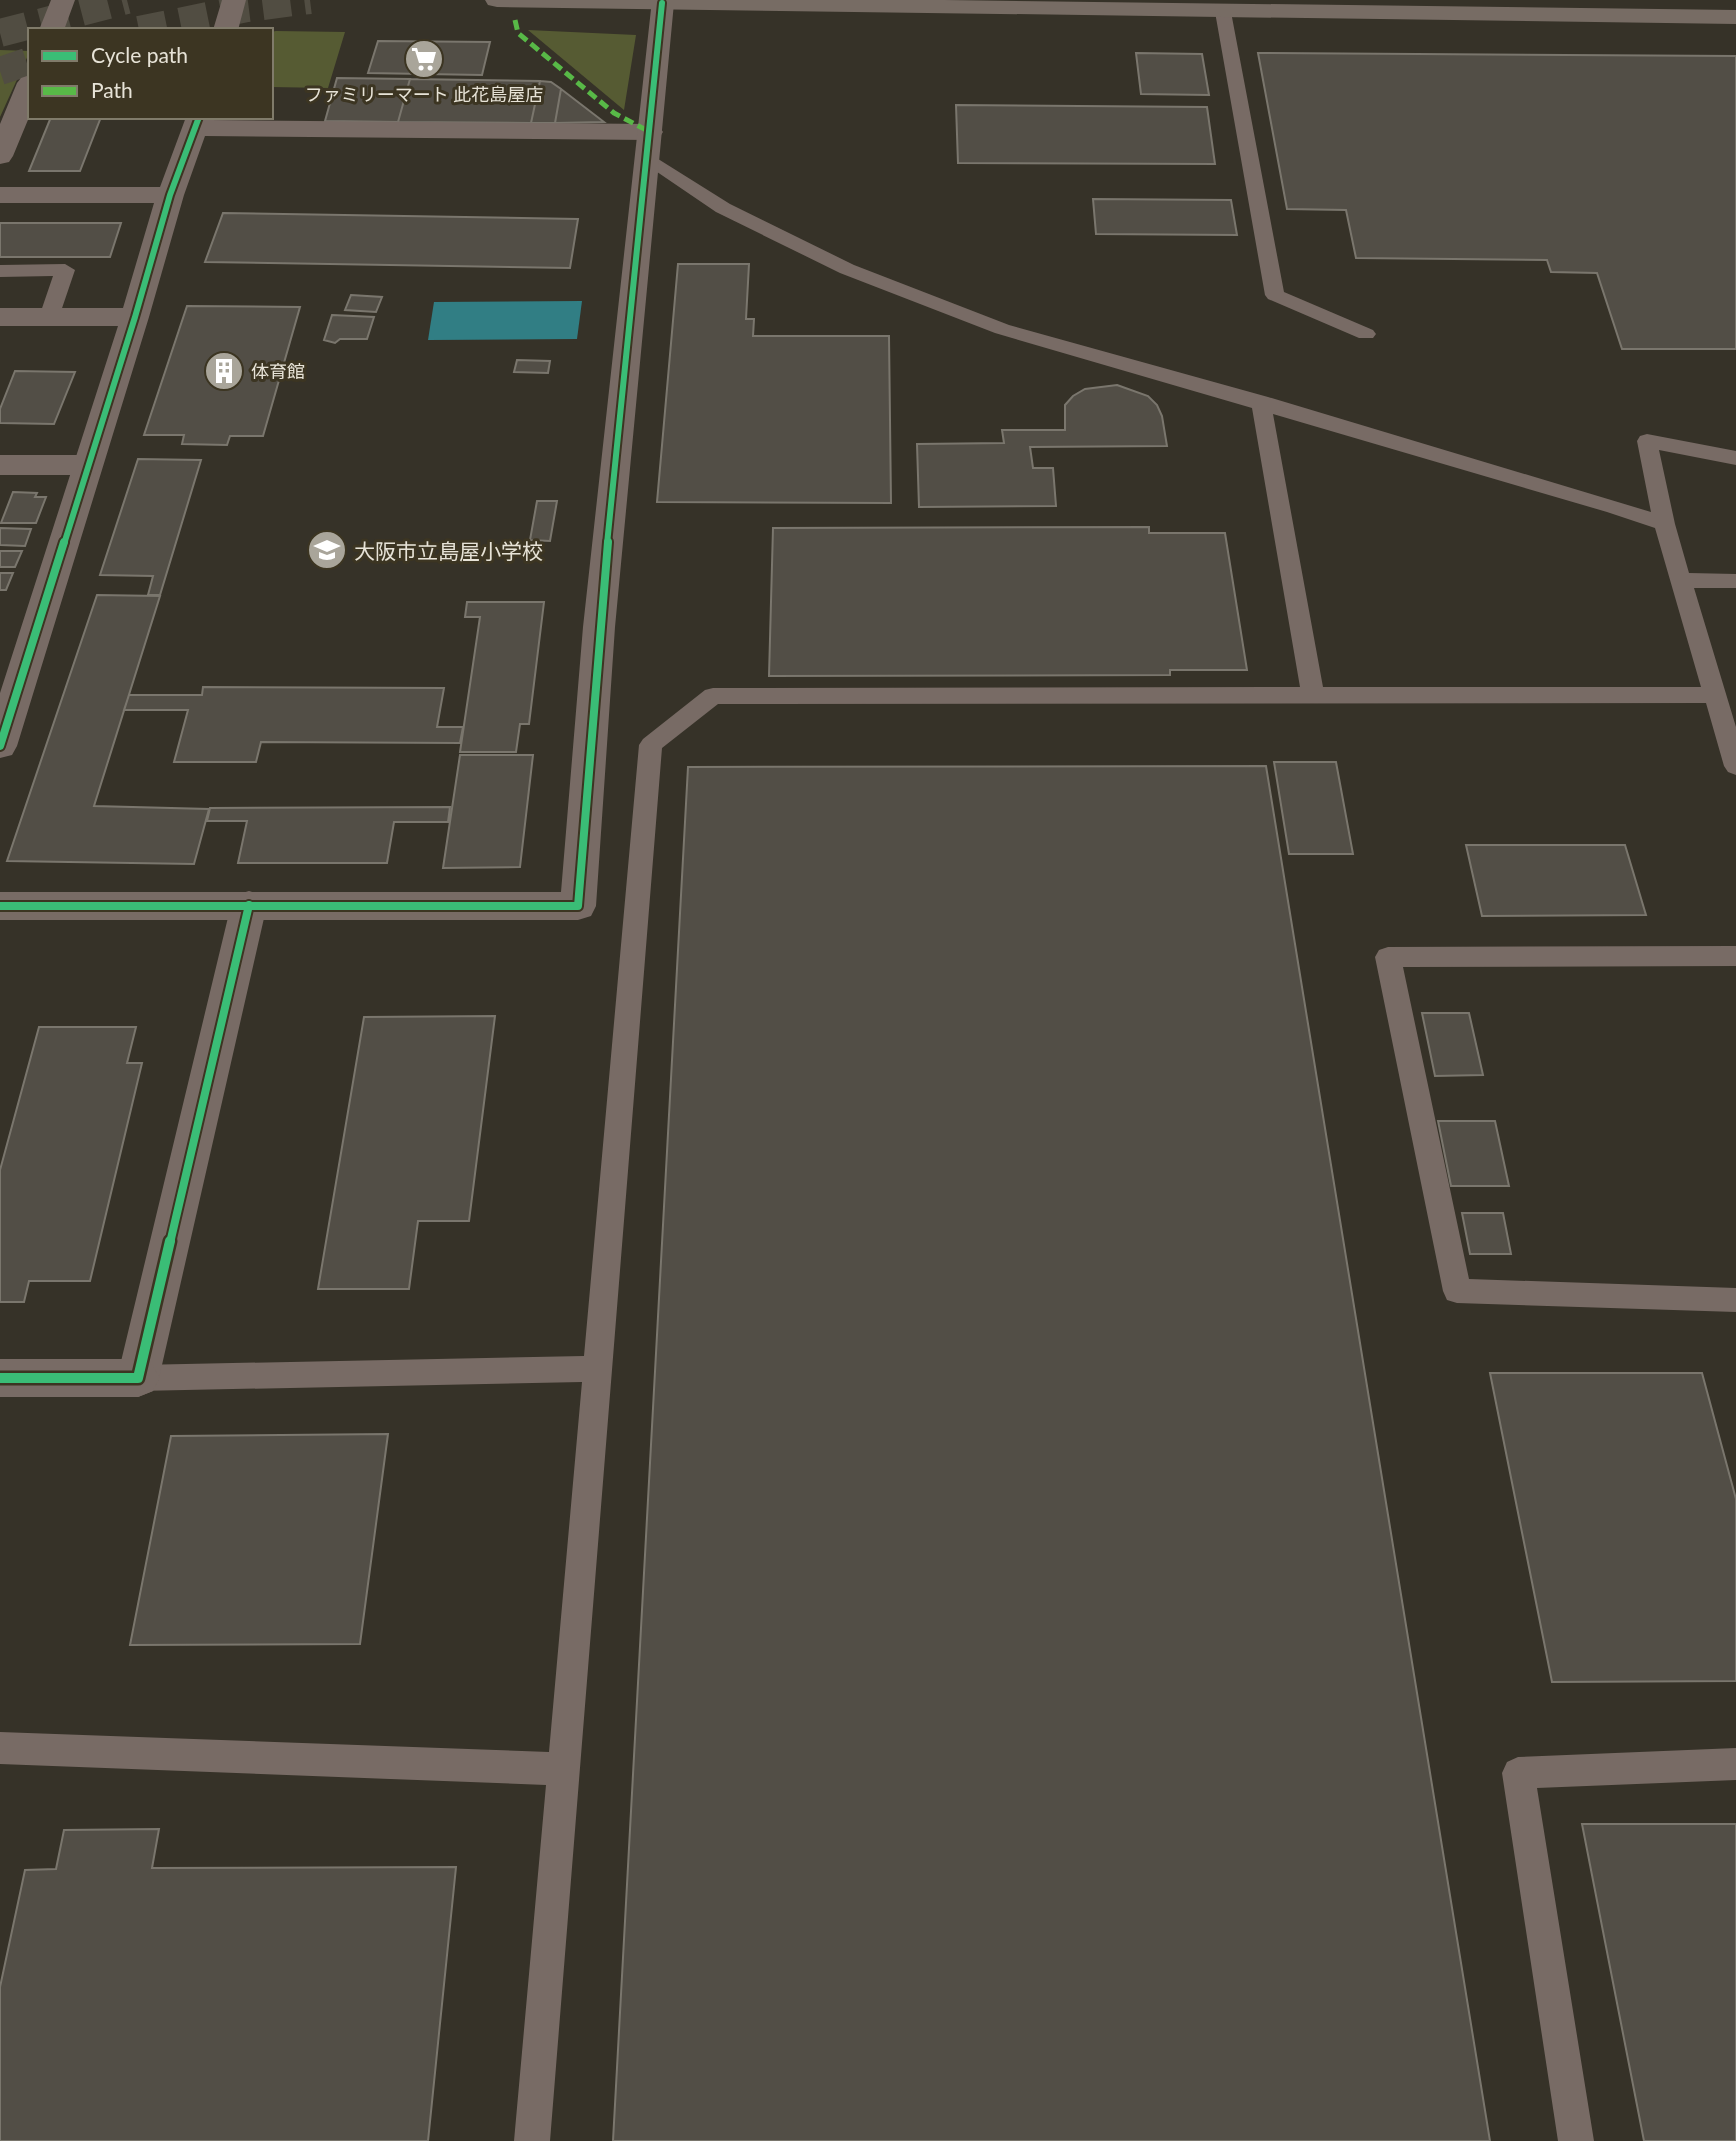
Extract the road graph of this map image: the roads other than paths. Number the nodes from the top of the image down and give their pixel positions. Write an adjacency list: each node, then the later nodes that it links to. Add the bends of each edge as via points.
1 (63, 0): 7 (street)
2 (234, 0): 8 (street)
3 (497, 0): 4 (main road)
4 (662, 3): 5 (main road); 11 (street)
5 (1223, 12): 6 (main road); 19 (lane, via 1275,295)
6 (1736, 17)
7 (52, 28)
8 (226, 28)
9 (28, 88): 12 (street)
10 (197, 123): 11 (street); 14 (street)
11 (648, 145): 20 (lane, via 723,208 847,269 1002,329); 32 (street, via 599,627 578,906)
12 (0, 156)
13 (0, 195): 14 (street)
14 (170, 195): 18 (street)
15 (0, 271): 17 (lane, via 65,270)
16 (0, 317): 17 (street)
17 (49, 317): 18 (street)
18 (135, 317): 22 (street)
19 (1366, 334)
20 (1261, 402): 24 (lane); 28 (lane)
21 (1736, 458): 24 (lane, via 1647,441)
22 (88, 464): 23 (street); 29 (street)
23 (0, 465)
24 (1664, 524): 25 (lane)
25 (1680, 580): 26 (lane); 27 (lane)
26 (1736, 581)
27 (1715, 695): 28 (lane); 30 (lane)
28 (1313, 696): 35 (lane, via 713,696 651,745)
29 (0, 746)
30 (1736, 766)
31 (0, 905): 32 (street)
32 (249, 905): 37 (street)
33 (1736, 956): 34 (lane, via 1388,957 1457,1291)
34 (1736, 1300)
35 (597, 1368): 37 (lane); 40 (lane)
36 (0, 1378): 37 (street)
37 (138, 1378)
38 (0, 1748): 40 (lane)
39 (1736, 1764): 42 (lane, via 1518,1773)
40 (564, 1769): 41 (lane)
41 (532, 2141)
42 (1576, 2141)

